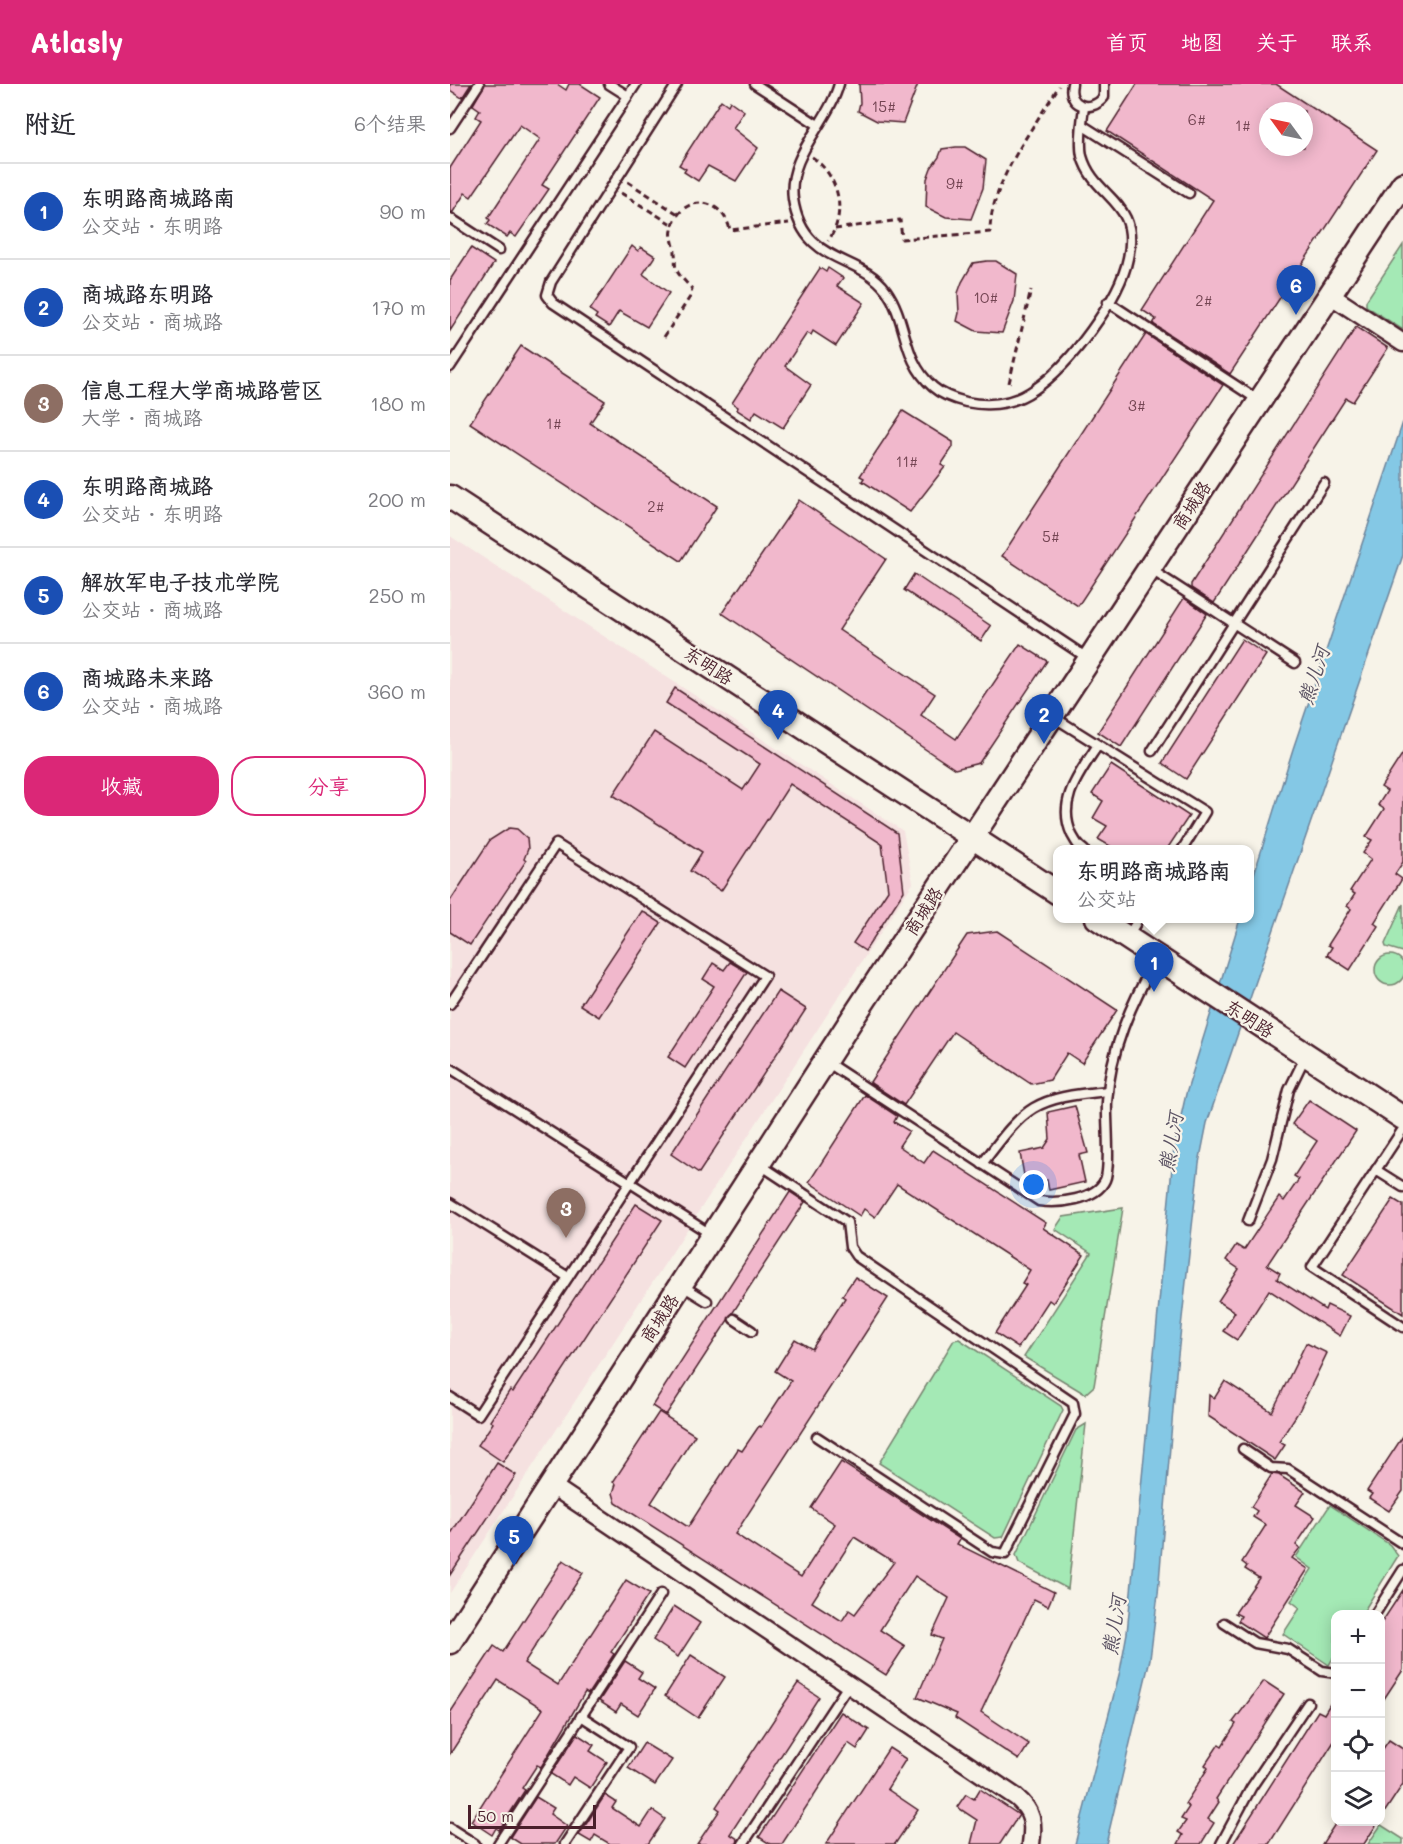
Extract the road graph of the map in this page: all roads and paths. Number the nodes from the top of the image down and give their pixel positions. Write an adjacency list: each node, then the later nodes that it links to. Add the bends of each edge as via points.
1 (479, 84): 14 (lane)
2 (609, 84): 10 (lane)
3 (636, 84): 10 (lane)
4 (677, 84): 16 (lane)
5 (755, 84): 12 (lane)
6 (839, 84): 12 (lane)
7 (1059, 84): 24 (path, via 1004,179 990,216 990,232 902,239 900,220)
8 (1104, 84): 11 (lane, via 1100,103)
9 (1071, 85): 11 (lane, via 1075,101)
10 (628, 96): 32 (lane)
11 (1084, 106): 13 (lane)
12 (818, 125): 15 (lane)
13 (1082, 125): 19 (lane); 29 (lane, via 1083,159 1093,178 1120,206 1131,234 1128,259)
14 (450, 128)
15 (804, 151): 22 (lane, via 793,176 793,198); 24 (path, via 828,171 834,183 840,208)
16 (618, 177): 18 (lane); 20 (path)
17 (1403, 184): 28 (street, 商城路)
18 (612, 187): 23 (path); 39 (lane, via 551,282 547,295 553,303)
19 (1189, 193)
20 (678, 214): 22 (path, via 703,202 716,206 730,230); 23 (path)
21 (450, 219): 26 (lane)
22 (801, 222): 25 (lane)
23 (673, 225): 30 (path, via 671,237 677,272 692,289)
24 (835, 229): 25 (path)
25 (822, 249): 29 (lane, via 873,278 886,290 921,376 954,399 978,404 998,405 1016,399 1052,376)
26 (499, 250)
27 (1031, 290): 33 (path)
28 (1330, 295): 31 (street); 34 (street, 商城路)
29 (1108, 302): 34 (lane)
30 (664, 337)
31 (1403, 344)
32 (450, 367)
33 (1009, 383)
34 (1260, 401): 37 (street, 商城路)
35 (1324, 483): 38 (lane)
36 (450, 497): 44 (street, 东明路)
37 (1149, 568): 38 (lane); 39 (street, 商城路)
38 (1233, 623): 40 (lane); 43 (lane)
39 (1089, 659): 41 (street, 商城路)
40 (1295, 663)
41 (1052, 716): 42 (lane); 44 (street, 商城路)
42 (1098, 745): 45 (lane, via 1071,788 1067,804 1067,824); 46 (lane, via 1205,812)
43 (1152, 751)
44 (972, 837): 47 (street, 东明路); 54 (street, 商城路)
45 (1077, 845)
46 (1184, 845)
47 (1053, 890)
48 (1104, 923): 50 (street, 东明路)
49 (1136, 923): 50 (lane)
50 (1127, 938): 51 (street, 东明路)
51 (1156, 957): 53 (street, 东明路); 56 (lane, via 1132,1003 1111,1064)
52 (450, 1004): 61 (lane, via 556,844 765,976)
53 (1306, 1055): 57 (street, 东明路); 64 (lane, via 1289,1090 1272,1159)
54 (825, 1061): 58 (street, 商城路); 59 (lane)
55 (450, 1068): 61 (lane)
56 (1108, 1091): 59 (lane, via 1062,1095 1037,1105 1015,1122); 59 (lane, via 1106,1179 1098,1190 1052,1204 1039,1202)
57 (1401, 1116): 60 (lane)
58 (759, 1163): 65 (street, 商城路); 73 (lane, via 847,1222 850,1247 856,1256 1073,1403 1075,1414 1005,1554 992,1552)
59 (982, 1164)
60 (1376, 1170): 62 (lane); 70 (lane, via 1312,1267)
61 (630, 1182): 65 (lane); 66 (lane)
62 (1403, 1187)
63 (450, 1203): 66 (lane)
64 (1248, 1221)
65 (712, 1235): 67 (street, 商城路)
66 (568, 1277): 72 (lane, via 478,1415)
67 (681, 1284): 68 (lane); 75 (street, 商城路)
68 (707, 1301)
69 (734, 1319): 71 (lane)
70 (1403, 1327)
71 (752, 1330)
72 (450, 1397)
73 (817, 1437)
74 (1243, 1449): 76 (lane, via 1271,1468 1288,1469)
75 (551, 1485): 81 (street, 商城路); 83 (street)
76 (1403, 1545)
77 (1403, 1570): 79 (lane)
78 (661, 1594): 85 (lane)
79 (1378, 1610)
80 (1224, 1623): 82 (lane, via 1255,1642 1288,1649 1322,1671)
81 (450, 1642)
82 (1331, 1672)
83 (849, 1684): 90 (lane); 91 (street, via 1016,1797 1028,1808 1034,1824)
84 (1308, 1703): 92 (lane, via 1251,1788)
85 (581, 1716): 88 (lane); 89 (lane, via 628,1747)
86 (450, 1828): 87 (lane)
87 (475, 1844)
88 (498, 1844)
89 (565, 1844)
90 (743, 1844)
91 (1031, 1844)
92 (1221, 1844)

